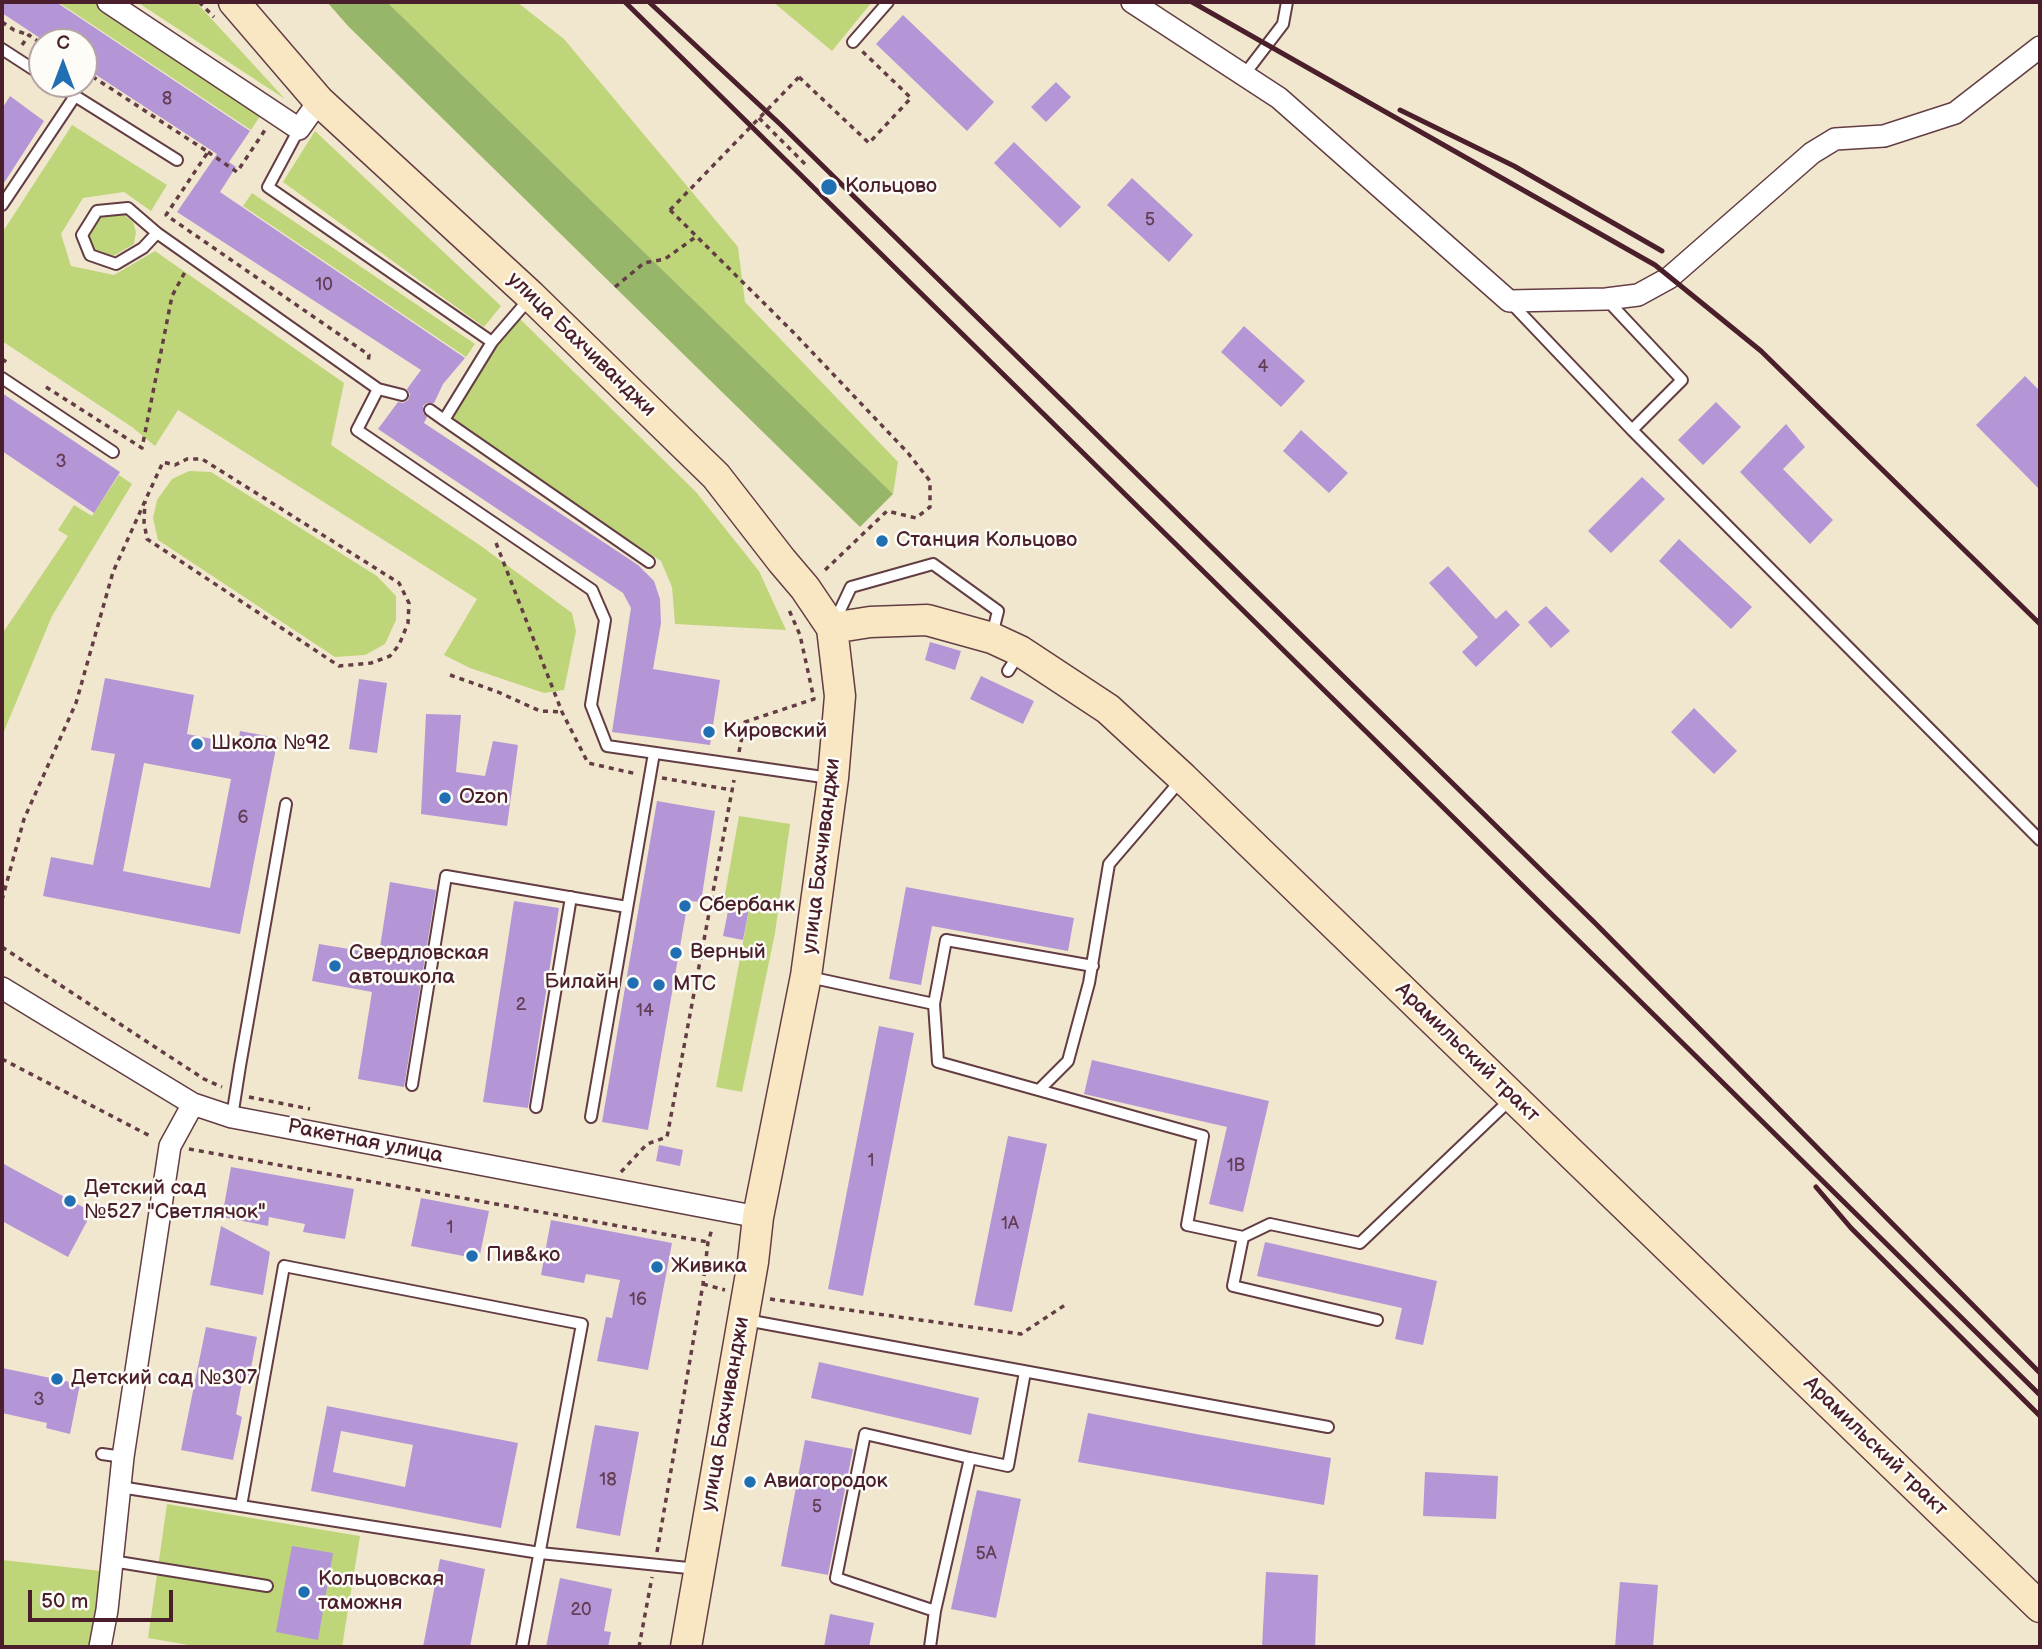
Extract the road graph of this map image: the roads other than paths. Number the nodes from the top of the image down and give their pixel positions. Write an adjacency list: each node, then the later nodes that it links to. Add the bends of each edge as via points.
1 (108, 2): 14 (street)
2 (234, 2): 13 (main road, улица Бахчиванджи)
3 (888, 2): 6 (lane)
4 (1132, 2): 10 (street)
5 (1287, 2): 10 (lane, via 1283,24)
6 (853, 42)
7 (2040, 47): 19 (street, via 1955,113 1884,136 1835,139 1812,153 1670,278 1638,295)
8 (2, 49): 9 (lane)
9 (28, 66)
10 (1244, 75): 20 (street, via 1279,98)
11 (74, 98): 16 (lane)
12 (78, 98): 15 (lane)
13 (319, 102): 14 (street); 18 (main road, улица Бахчиванджи)
14 (299, 129): 21 (lane, via 268,187)
15 (177, 160)
16 (2, 205)
17 (157, 233): 17 (lane, via 128,208 97,211 82,236 90,255 116,264 143,248); 23 (lane)
18 (531, 296): 21 (lane); 30 (main road, улица Бахчиванджи, via 716,476)
19 (1606, 299): 20 (street); 27 (lane, via 1682,380)
20 (1509, 301): 27 (lane)
21 (492, 342): 26 (lane)
22 (2, 378): 28 (lane)
23 (378, 389): 24 (lane); 32 (lane, via 357,430 592,590 605,620 591,705 607,746)
24 (402, 395)
25 (430, 410): 26 (lane)
26 (444, 420): 29 (lane)
27 (1632, 430): 36 (lane)
28 (113, 452)
29 (649, 562)
30 (832, 628): 31 (main road, Арамильский тракт, via 928,620); 31 (lane, via 851,587 933,564 998,611); 33 (main road, улица Бахчиванджи, via 840,696)
31 (992, 638): 34 (main road, Арамильский тракт, via 1014,661 1108,709)
32 (654, 753): 33 (lane); 38 (lane)
33 (833, 778): 40 (main road, улица Бахчиванджи)
34 (1183, 778): 39 (lane, via 1109,864); 45 (main road, Арамильский тракт)
35 (286, 804): 48 (lane)
36 (2040, 840)
37 (571, 897): 38 (lane); 43 (lane, via 446,876); 47 (lane)
38 (627, 907): 49 (lane)
39 (1093, 966): 42 (lane, via 946,940); 44 (lane, via 1069,1061)
40 (806, 976): 42 (lane); 50 (main road, улица Бахчиванджи)
41 (3, 994): 46 (street, Ракетная улица)
42 (933, 1004): 44 (lane, via 938,1062)
43 (412, 1085)
44 (1039, 1090): 51 (lane, via 1203,1136 1187,1225)
45 (1513, 1097): 51 (lane, via 1360,1243 1270,1224); 63 (main road, Арамильский тракт)
46 (194, 1104): 48 (street, Ракетная улица); 57 (street, via 170,1146 112,1456)
47 (536, 1107)
48 (232, 1117): 50 (street, Ракетная улица)
49 (591, 1117)
50 (758, 1217): 52 (main road, улица Бахчиванджи)
51 (1242, 1237): 53 (lane, via 1233,1286)
52 (745, 1308): 54 (lane); 61 (main road, улица Бахчиванджи)
53 (1377, 1320)
54 (1026, 1372): 55 (lane); 56 (lane, via 1008,1466)
55 (1328, 1427)
56 (970, 1458): 64 (lane); 64 (lane, via 865,1434 836,1578)
57 (120, 1487): 58 (lane); 60 (street)
58 (241, 1506): 59 (lane); 59 (lane, via 284,1266 582,1324)
59 (540, 1553): 61 (lane); 66 (lane)
60 (112, 1561): 62 (lane); 65 (street)
61 (698, 1569): 67 (main road, улица Бахчиванджи)
62 (267, 1586)
63 (2040, 1607)
64 (935, 1611): 68 (lane)
65 (102, 1647)
66 (522, 1647)
67 (686, 1647)
68 (930, 1647)

